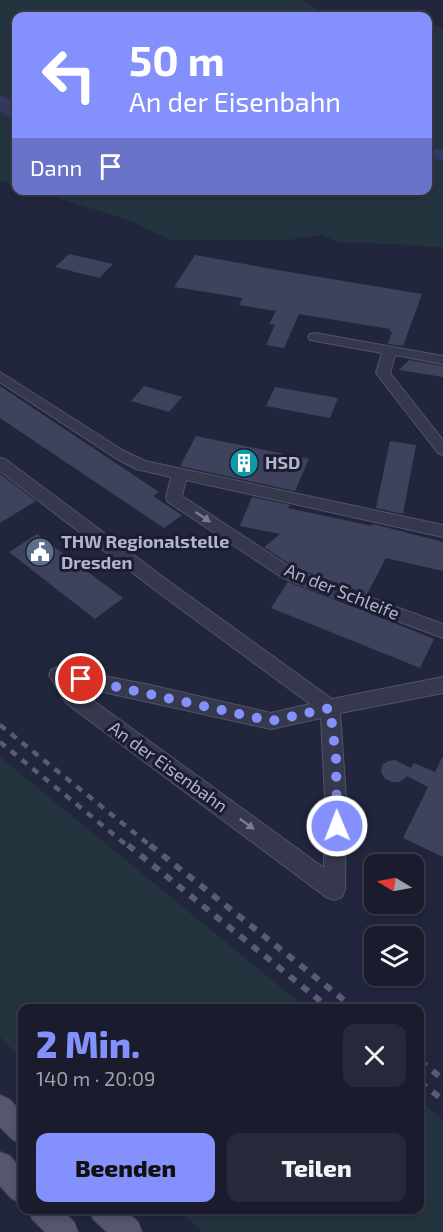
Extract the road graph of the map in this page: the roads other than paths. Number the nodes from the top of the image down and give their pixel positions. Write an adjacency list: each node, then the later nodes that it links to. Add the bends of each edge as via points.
1 (315, 337): 2 (street)
2 (389, 351): 3 (street); 5 (street, via 383,374)
3 (443, 360)
4 (0, 376): 7 (street, via 119,454 141,465)
5 (443, 450)
6 (0, 463): 11 (street)
7 (179, 475): 8 (street); 9 (street, An der Schleife, one-way to 9, via 174,498 289,574)
8 (443, 531)
9 (443, 631)
10 (443, 685): 11 (street)
11 (330, 708): 11 (street, An der Eisenbahn, one-way to 11, via 271,721 58,675 73,697 334,889 336,765)
12 (0, 1108): 13 (main road)
13 (18, 1127)
14 (0, 1166): 15 (main road)
15 (18, 1185)
16 (47, 1214): 18 (main road)
17 (108, 1214): 19 (main road)
18 (64, 1232)
19 (128, 1232)

